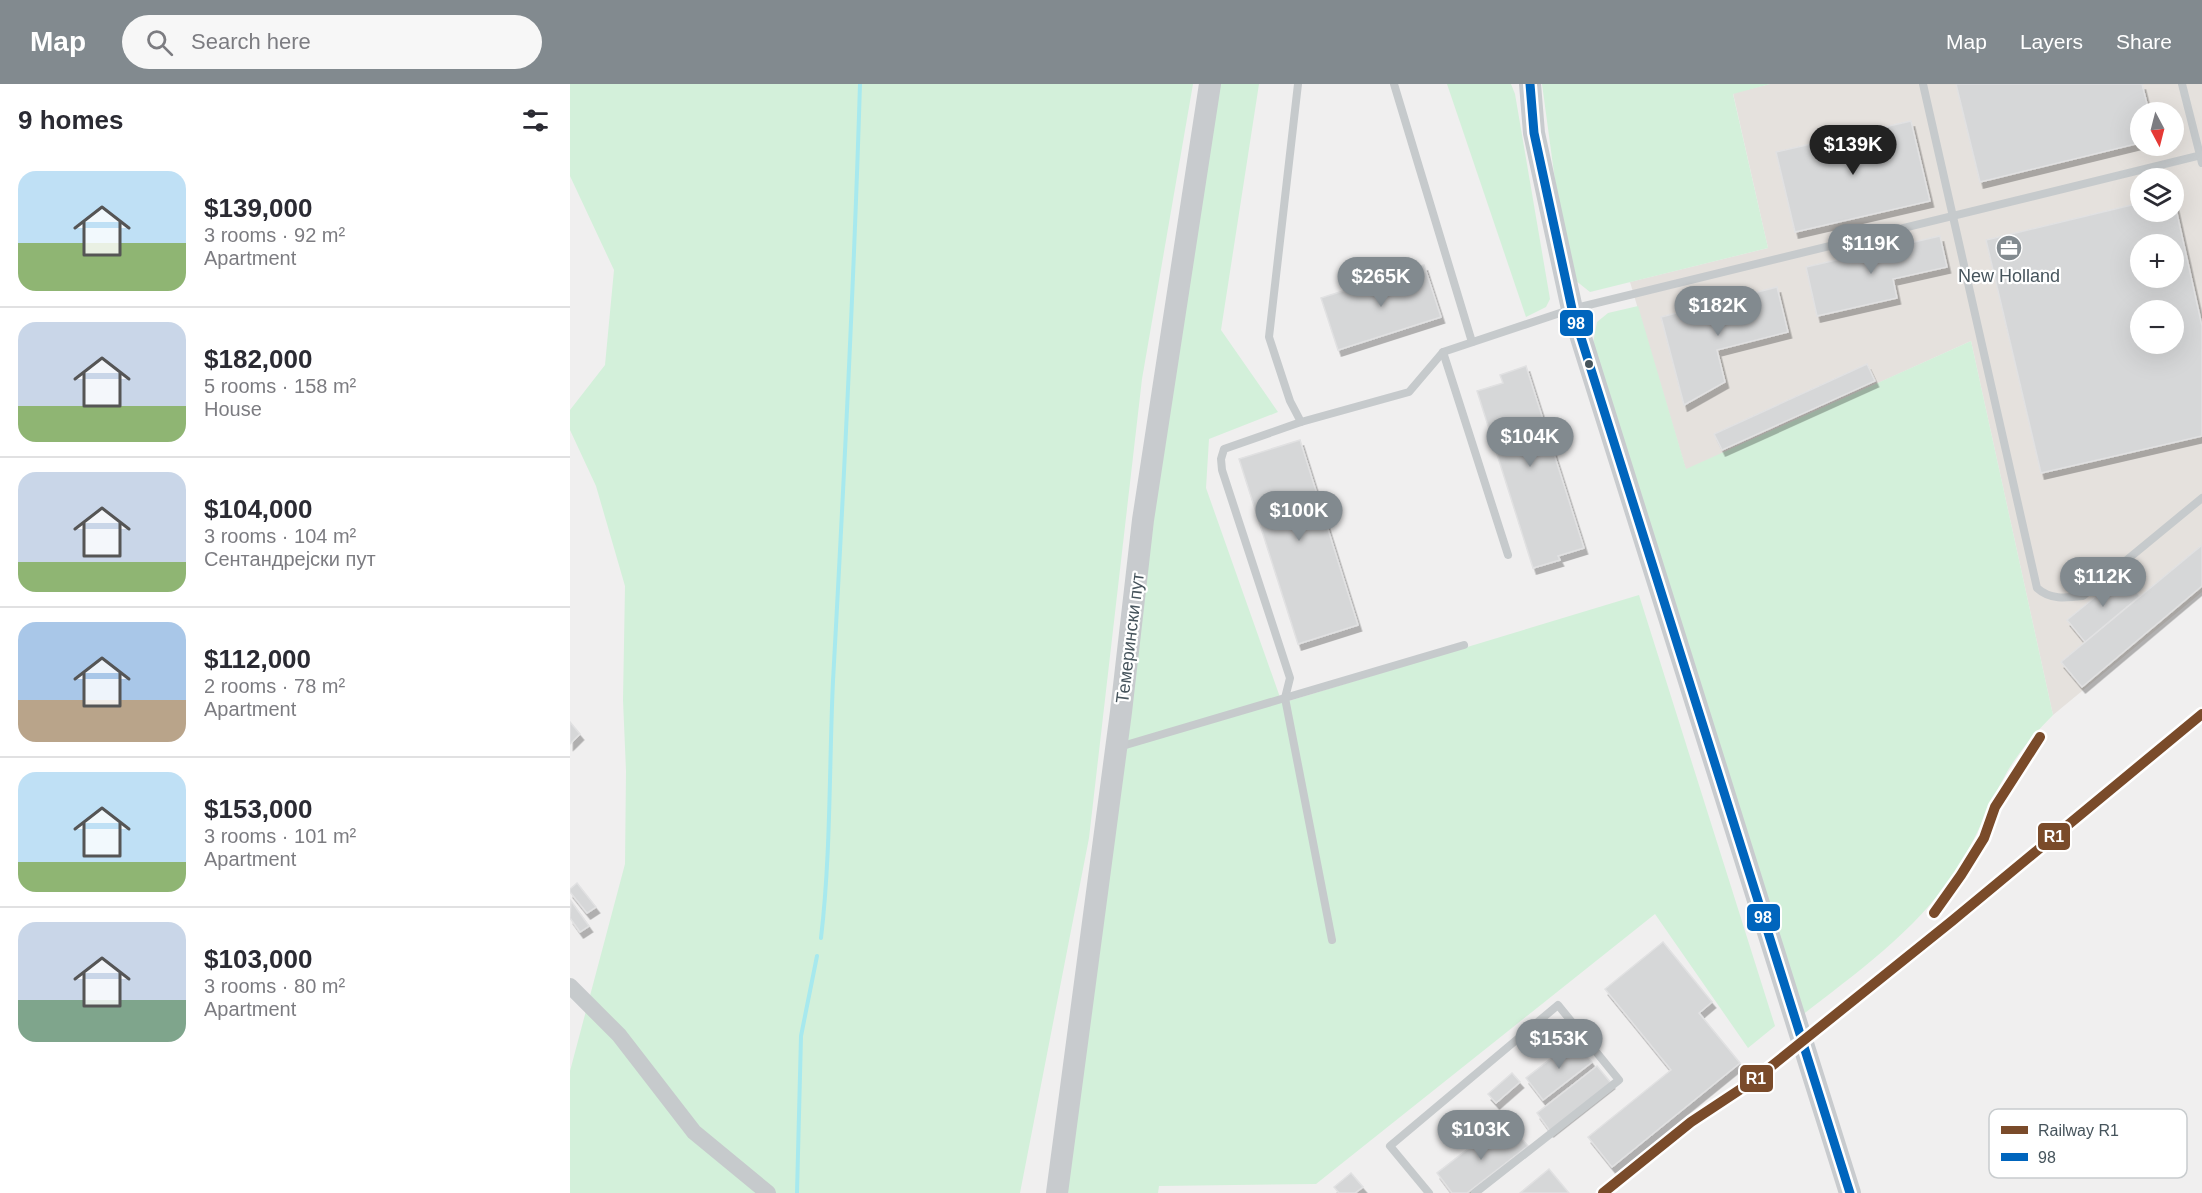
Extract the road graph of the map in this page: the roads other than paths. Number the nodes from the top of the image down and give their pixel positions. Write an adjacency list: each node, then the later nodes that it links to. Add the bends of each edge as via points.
1 (1209, 84): 17 (main road, Темерински пут, via 1143,520)
2 (1298, 84): 12 (lane, via 1269,337)
3 (1394, 84): 10 (lane)
4 (1530, 84): 9 (main road, via 1534,133)
5 (1923, 84): 8 (lane)
6 (2182, 84): 7 (lane)
7 (2201, 158): 8 (lane)
8 (1953, 218): 9 (lane); 13 (lane, via 2037,588 2045,595 2083,596)
9 (1572, 309): 10 (lane); 24 (main road)
10 (1472, 342): 11 (lane)
11 (1443, 352): 12 (lane, via 1409,392); 14 (lane)
12 (1301, 422): 16 (lane, via 1224,449 1221,459 1290,678)
13 (2202, 498)
14 (1508, 555)
15 (1464, 645): 16 (lane)
16 (1284, 699): 17 (lane); 18 (lane)
17 (1116, 748): 21 (main road, Темерински пут)
18 (1332, 940)
19 (570, 986): 20 (street, via 619,1035 694,1132)
20 (768, 1193)
21 (1057, 1193)
22 (1429, 1193): 23 (lane, via 1390,1146 1558,1005 1618,1080)
23 (1475, 1193)
24 (1850, 1193)

